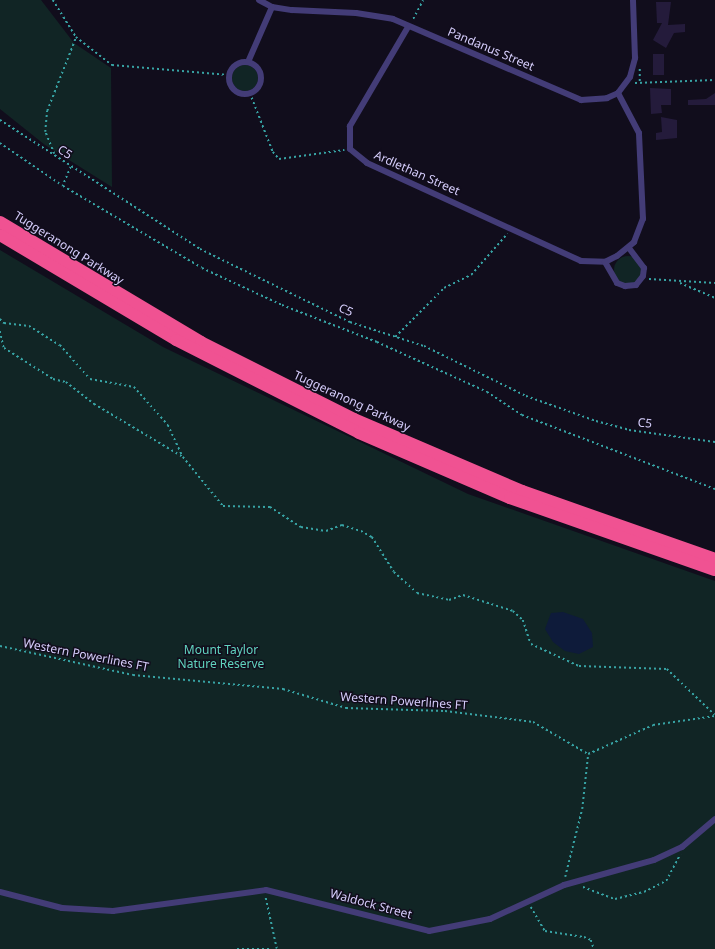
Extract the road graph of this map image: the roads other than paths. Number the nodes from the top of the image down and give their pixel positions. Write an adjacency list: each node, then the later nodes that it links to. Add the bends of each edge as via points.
1 (259, 0): 3 (street, Pandanus Street)
2 (633, 0): 6 (street, via 634,69)
3 (272, 7): 4 (street, Pandanus Street, via 356,13 393,19); 5 (street)
4 (408, 27): 6 (street, Pandanus Street, via 581,100 607,98); 10 (street, Ardlethan Street, via 350,126 350,148 368,163 513,228 564,255 581,261)
5 (248, 62): 5 (street, via 257,67 261,77 257,88 250,93 235,90 229,75 236,64)
6 (618, 93): 9 (street, via 634,120 640,147 642,219)
7 (0, 222): 11 (highway, Tuggeranong Parkway, via 201,342 347,416 522,491)
8 (0, 235): 12 (highway, Tuggeranong Parkway, via 176,340 359,433 510,498)
9 (629, 248): 10 (street); 10 (street, via 642,262 642,278 634,286 622,286 613,279)
10 (605, 262)
11 (715, 559)
12 (715, 570)
13 (715, 819): 14 (street, Waldock Street, via 682,847 654,860 564,885 490,919 429,931 266,890 113,911 62,908)
14 (0, 892)

